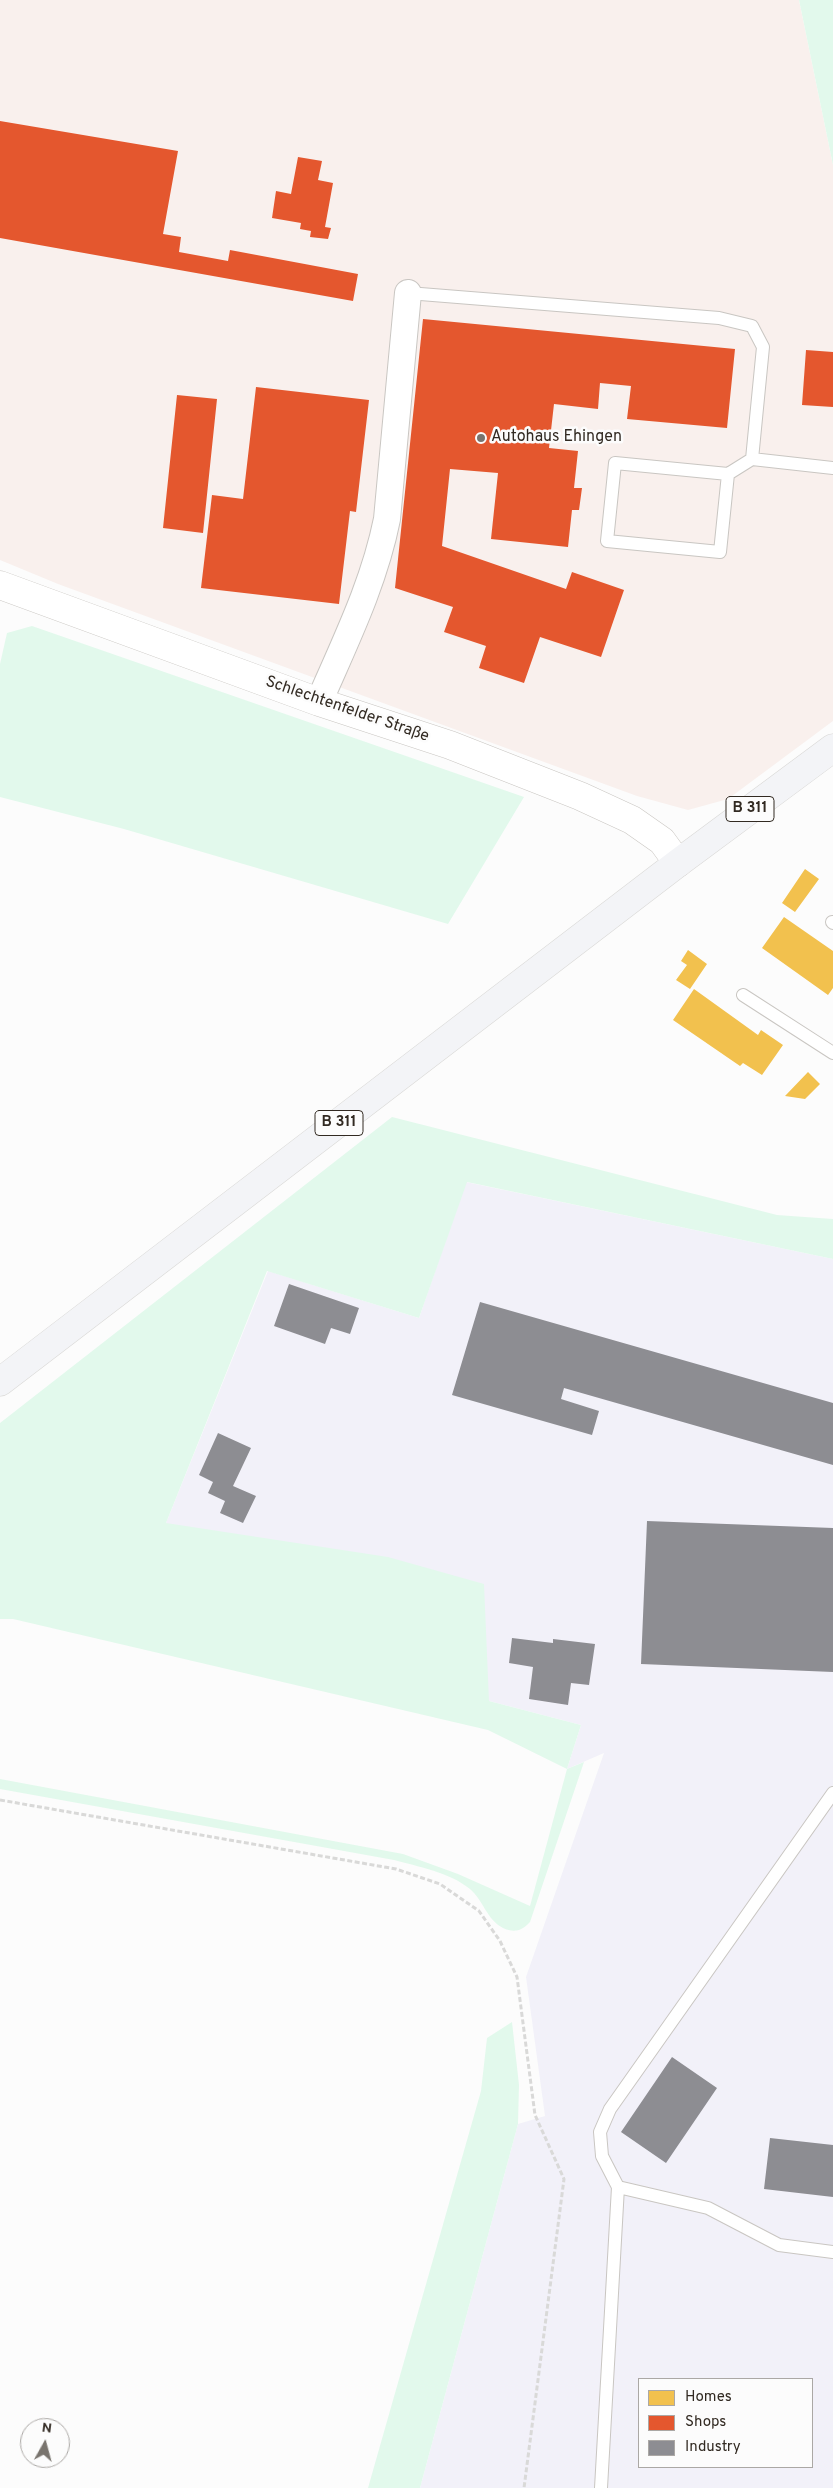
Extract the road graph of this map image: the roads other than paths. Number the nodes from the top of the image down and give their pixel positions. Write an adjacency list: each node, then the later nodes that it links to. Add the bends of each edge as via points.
1 (408, 293): 2 (lane, via 719,318 752,326 763,347); 6 (street, via 387,519 381,551)
2 (752, 459): 3 (lane); 4 (lane)
3 (833, 468)
4 (728, 474): 4 (lane, via 615,463 607,541 720,552)
5 (0, 585): 6 (street, Schlechtenfelder Straße)
6 (319, 702): 8 (street, Schlechtenfelder Straße, via 450,745 580,796 632,820 662,841)
7 (830, 758): 8 (main road, B 311)
8 (678, 863): 11 (main road, B 311)
9 (743, 995): 10 (lane)
10 (833, 1053)
11 (0, 1382)
12 (833, 1793): 13 (lane, via 610,2109 600,2132 602,2156)
13 (618, 2187): 14 (lane, via 708,2208 779,2245); 15 (lane)
14 (833, 2252)
15 (601, 2488)

